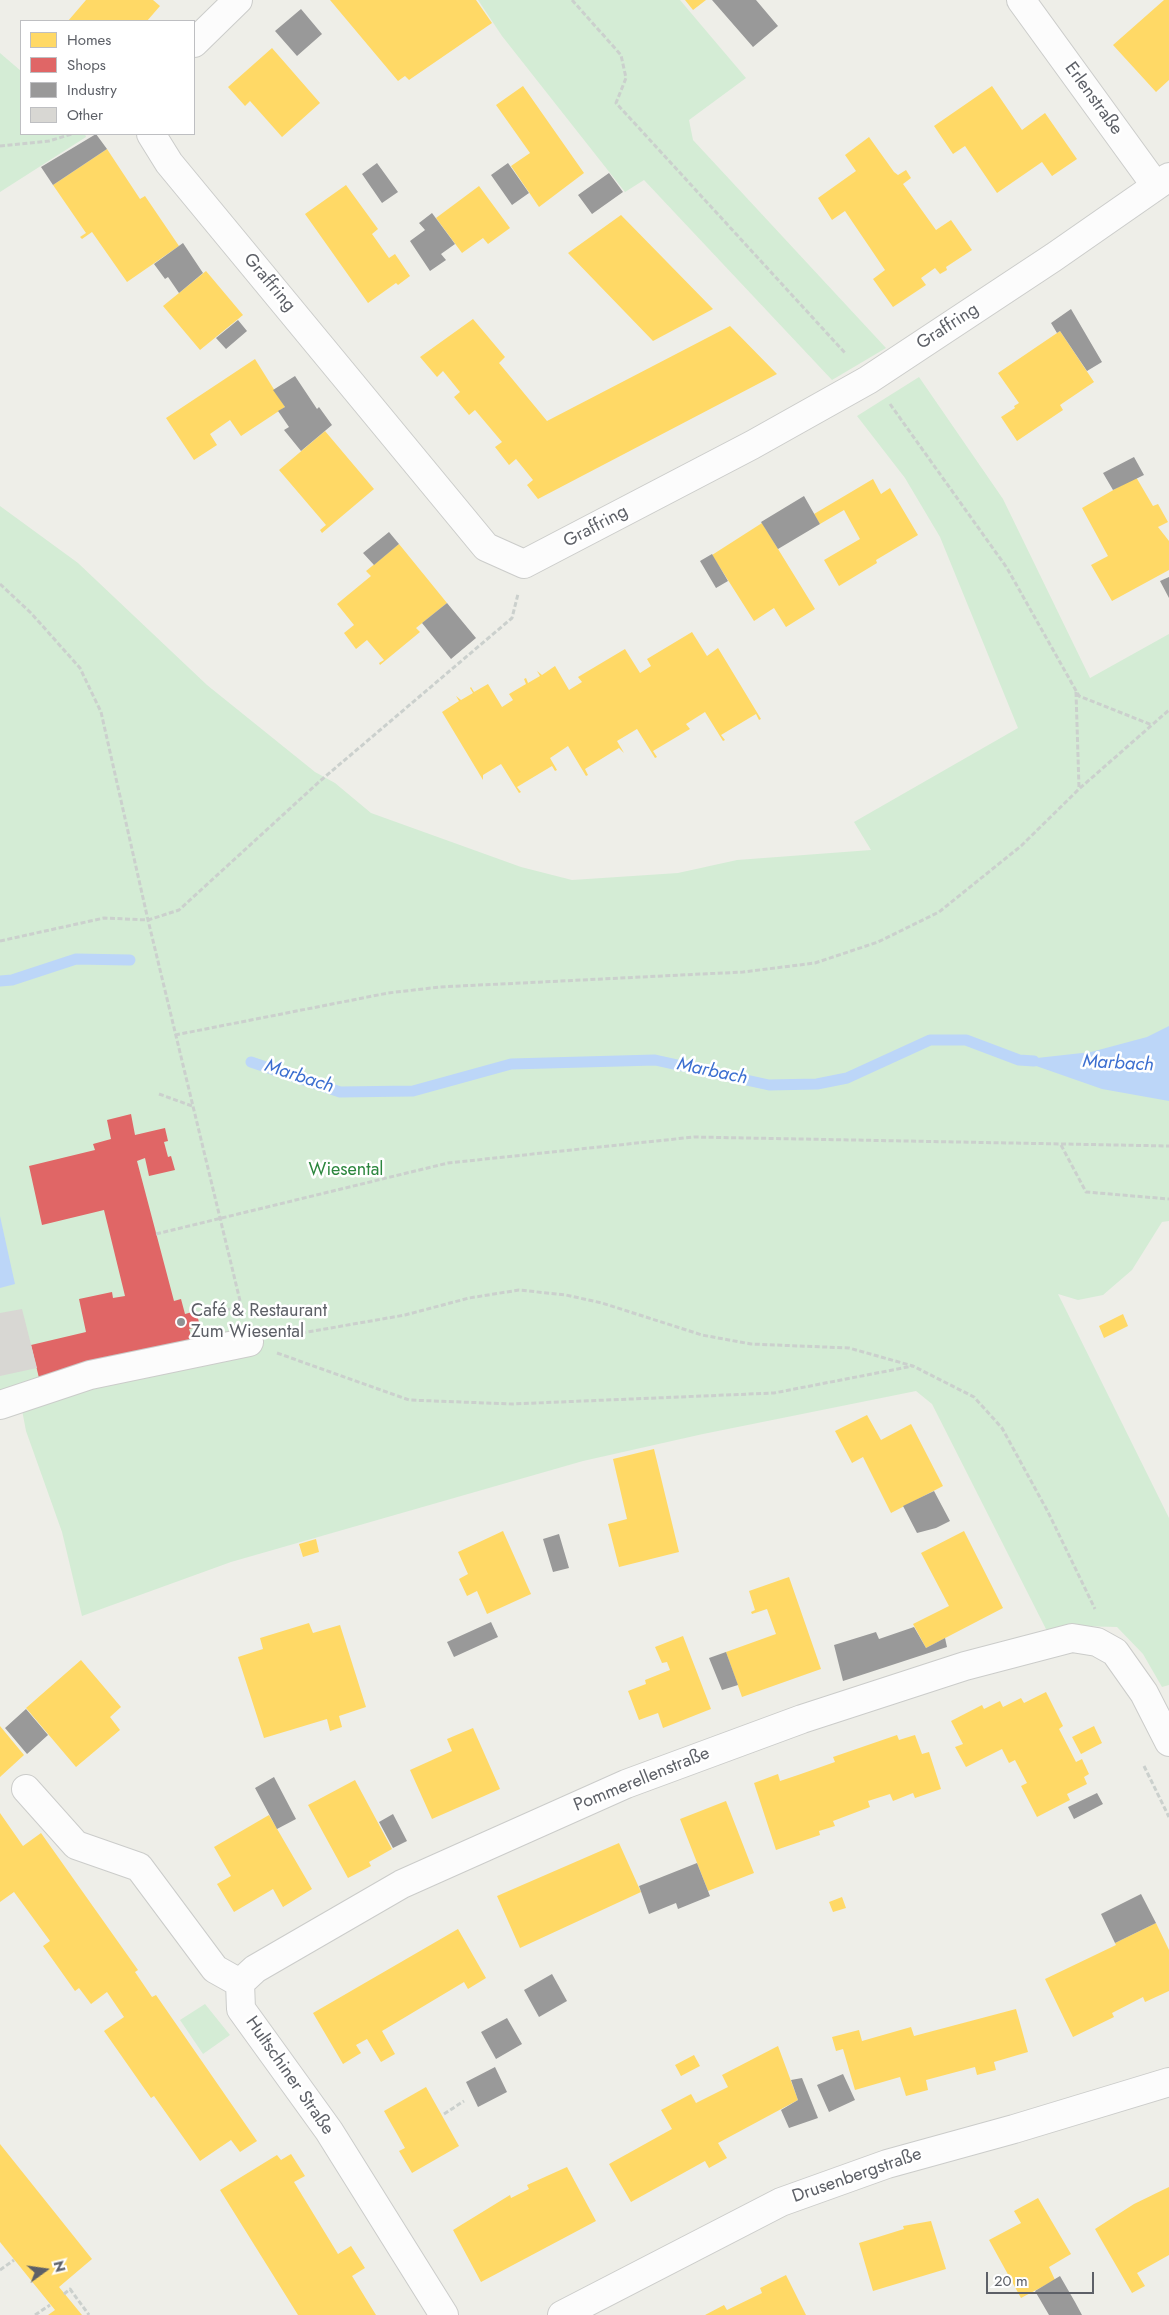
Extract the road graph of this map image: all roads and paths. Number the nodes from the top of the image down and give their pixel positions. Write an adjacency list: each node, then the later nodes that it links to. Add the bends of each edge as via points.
1 (238, 0): 3 (street)
2 (1021, 0): 7 (street, Erlenstraße)
3 (195, 42)
4 (69, 135): 6 (path, via 49,141)
5 (152, 135): 8 (street, Graffring, via 169,163 486,547)
6 (0, 146)
7 (1162, 182): 8 (street, Graffring, via 868,380 752,445)
8 (524, 564): 13 (path, via 512,618 320,781 185,906)
9 (0, 584): 13 (path, via 80,668 101,712)
10 (1076, 692): 12 (path)
11 (1169, 710): 12 (path)
12 (1080, 789): 15 (path, via 1021,846 939,912 878,942 815,963 742,972 440,987)
13 (148, 920): 14 (path, via 104,918); 15 (path)
14 (0, 941)
15 (175, 1035): 17 (path)
16 (159, 1094): 17 (path)
17 (192, 1106): 21 (path)
18 (1061, 1144): 19 (path); 20 (path, via 1086,1192); 21 (path, via 694,1137 448,1163)
19 (1169, 1146)
20 (1169, 1199)
21 (220, 1218): 22 (path); 23 (path)
22 (156, 1234)
23 (241, 1306): 24 (path); 25 (path)
24 (207, 1315)
25 (249, 1342): 27 (path, via 405,1315 469,1298 519,1290 593,1301 702,1335 751,1344 849,1348); 28 (street, via 90,1375)
26 (284, 1356): 27 (path, via 408,1400 512,1404 774,1394)
27 (913, 1366): 29 (path, via 974,1397 1002,1428 1048,1512)
28 (0, 1405)
29 (1115, 1652): 30 (street, via 1144,1693); 32 (street, Pommerellenstraße, via 1097,1642 1072,1638 965,1666 802,1719 626,1784 402,1884 255,1968)
30 (1169, 1742)
31 (26, 1788): 32 (street, via 76,1845 139,1867 215,1969)
32 (240, 1983): 42 (street, Hultschiner Straße, via 241,2009 329,2131)
33 (1169, 2082): 43 (street, Drusenbergstraße, via 887,2164 781,2202)
34 (464, 2100): 35 (path)
35 (444, 2114)
36 (14, 2260): 37 (path)
37 (0, 2270)
38 (64, 2294): 41 (path, via 70,2290)
39 (50, 2305): 40 (path)
40 (35, 2315)
41 (89, 2315)
42 (444, 2315)
43 (562, 2315)

